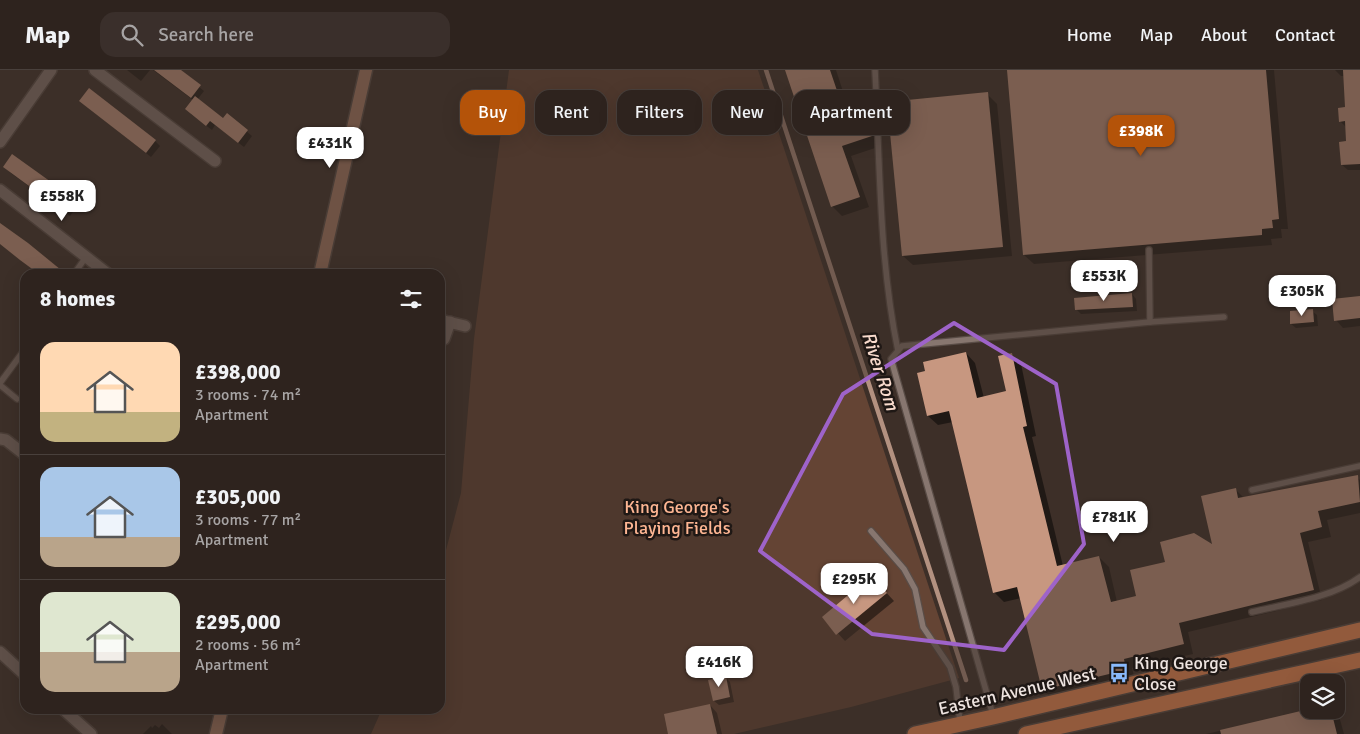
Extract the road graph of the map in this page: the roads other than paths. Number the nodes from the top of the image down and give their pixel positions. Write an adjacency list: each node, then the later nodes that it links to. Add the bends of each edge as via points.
1 (51, 70): 5 (street)
2 (95, 70): 6 (street)
3 (366, 70): 12 (street)
4 (875, 70): 17 (lane, via 884,254)
5 (0, 142)
6 (215, 161)
7 (0, 190): 9 (street)
8 (1149, 250): 15 (lane)
9 (86, 257): 10 (lane); 11 (street)
10 (78, 269)
11 (102, 269)
12 (321, 269)
13 (1224, 317): 15 (lane)
14 (445, 321): 16 (street)
15 (1150, 322): 17 (lane, via 902,346)
16 (465, 326)
17 (898, 351): 34 (lane, via 891,359)
18 (20, 356): 19 (lane)
19 (0, 384): 20 (lane)
20 (16, 399)
21 (0, 439): 22 (street)
22 (20, 451)
23 (1360, 466): 24 (lane)
24 (1252, 490)
25 (871, 532): 35 (lane, via 904,568 914,589 923,627 950,667)
26 (1360, 577): 27 (lane, via 1324,594)
27 (1252, 612)
28 (1360, 630): 34 (highway, Eastern Avenue West)
29 (0, 652): 31 (street)
30 (1360, 660): 36 (highway)
31 (20, 670)
32 (68, 714): 37 (street)
33 (221, 714): 38 (street)
34 (993, 717): 35 (highway, Eastern Avenue West)
35 (960, 724): 39 (highway, Eastern Avenue West)
36 (1055, 731): 40 (highway)
37 (90, 734)
38 (216, 734)
39 (915, 734)
40 (1026, 734)

